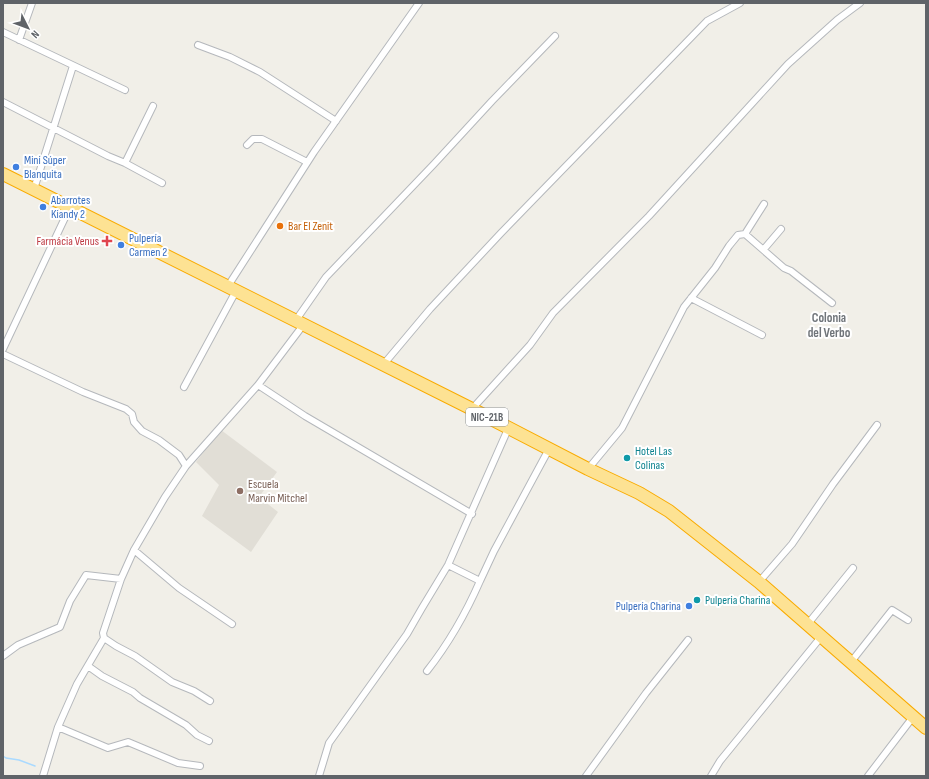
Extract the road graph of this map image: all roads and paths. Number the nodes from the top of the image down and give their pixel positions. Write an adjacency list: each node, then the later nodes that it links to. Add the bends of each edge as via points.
1 (32, 3): 7 (street)
2 (419, 3): 13 (street)
3 (740, 3): 33 (street, via 707,21 490,245 430,309)
4 (860, 3): 36 (street, via 788,64 649,216 553,313 530,345)
5 (3, 32): 7 (street)
6 (555, 36): 29 (street, via 326,277)
7 (19, 40): 9 (street)
8 (198, 45): 13 (street, via 260,72)
9 (73, 66): 10 (street); 14 (street)
10 (125, 90)
11 (3, 102): 14 (street)
12 (153, 106): 17 (street)
13 (336, 121): 16 (street)
14 (54, 129): 17 (street); 20 (street)
15 (247, 145): 16 (street, via 252,139 262,139)
16 (307, 162): 26 (street)
17 (125, 163): 19 (street)
18 (3, 174): 20 (highway, NIC-21B)
19 (162, 183)
20 (34, 189): 22 (highway, NIC-21B)
21 (764, 204): 24 (street)
22 (70, 208): 26 (highway, NIC-21B); 31 (street)
23 (781, 229): 25 (street)
24 (745, 234): 25 (street); 27 (street, via 738,235)
25 (764, 249): 28 (street, via 784,268)
26 (232, 289): 29 (highway, NIC-21B); 35 (street)
27 (691, 298): 30 (street); 41 (street, via 684,306 622,428)
28 (832, 303)
29 (300, 322): 33 (highway, NIC-21B); 34 (street)
30 (762, 335)
31 (3, 349)
32 (3, 354): 40 (street, via 83,392 126,409 132,414 134,422 142,432 159,440 179,455)
33 (383, 365): 36 (highway, NIC-21B)
34 (258, 385): 40 (street); 42 (street, via 305,416)
35 (184, 387)
36 (472, 409): 38 (highway, NIC-21B)
37 (878, 425): 48 (street, via 792,544)
38 (508, 429): 39 (highway, NIC-21B); 42 (street)
39 (549, 449): 41 (highway, NIC-21B); 47 (street)
40 (186, 466): 43 (street)
41 (588, 469): 48 (highway, NIC-21B, via 639,493 669,511)
42 (472, 514): 44 (street)
43 (134, 550): 46 (street); 50 (street, via 179,588)
44 (448, 565): 47 (street); 66 (street, via 407,634 329,743)
45 (853, 568): 51 (street)
46 (121, 579): 53 (street, via 103,633); 55 (street, via 86,575 70,601 60,627 18,645)
47 (480, 581): 58 (street, via 466,612)
48 (759, 582): 51 (highway, NIC-21B)
49 (908, 620): 56 (street, via 892,610)
50 (232, 624)
51 (807, 625): 52 (highway, NIC-21B)
52 (821, 637): 56 (highway, NIC-21B); 68 (street, via 720,761)
53 (104, 638): 57 (street); 59 (street, via 172,682)
54 (688, 640): 67 (street)
55 (3, 656)
56 (851, 662): 60 (highway, NIC-21B)
57 (88, 666): 61 (street); 63 (street)
58 (427, 671)
59 (210, 701)
60 (913, 717): 62 (highway, NIC-21B); 69 (street)
61 (58, 727): 64 (street, via 108,748 128,742 178,763); 65 (street)
62 (926, 728)
63 (209, 741)
64 (200, 766)
65 (42, 776)
66 (318, 776)
67 (586, 776)
68 (711, 776)
69 (868, 776)

